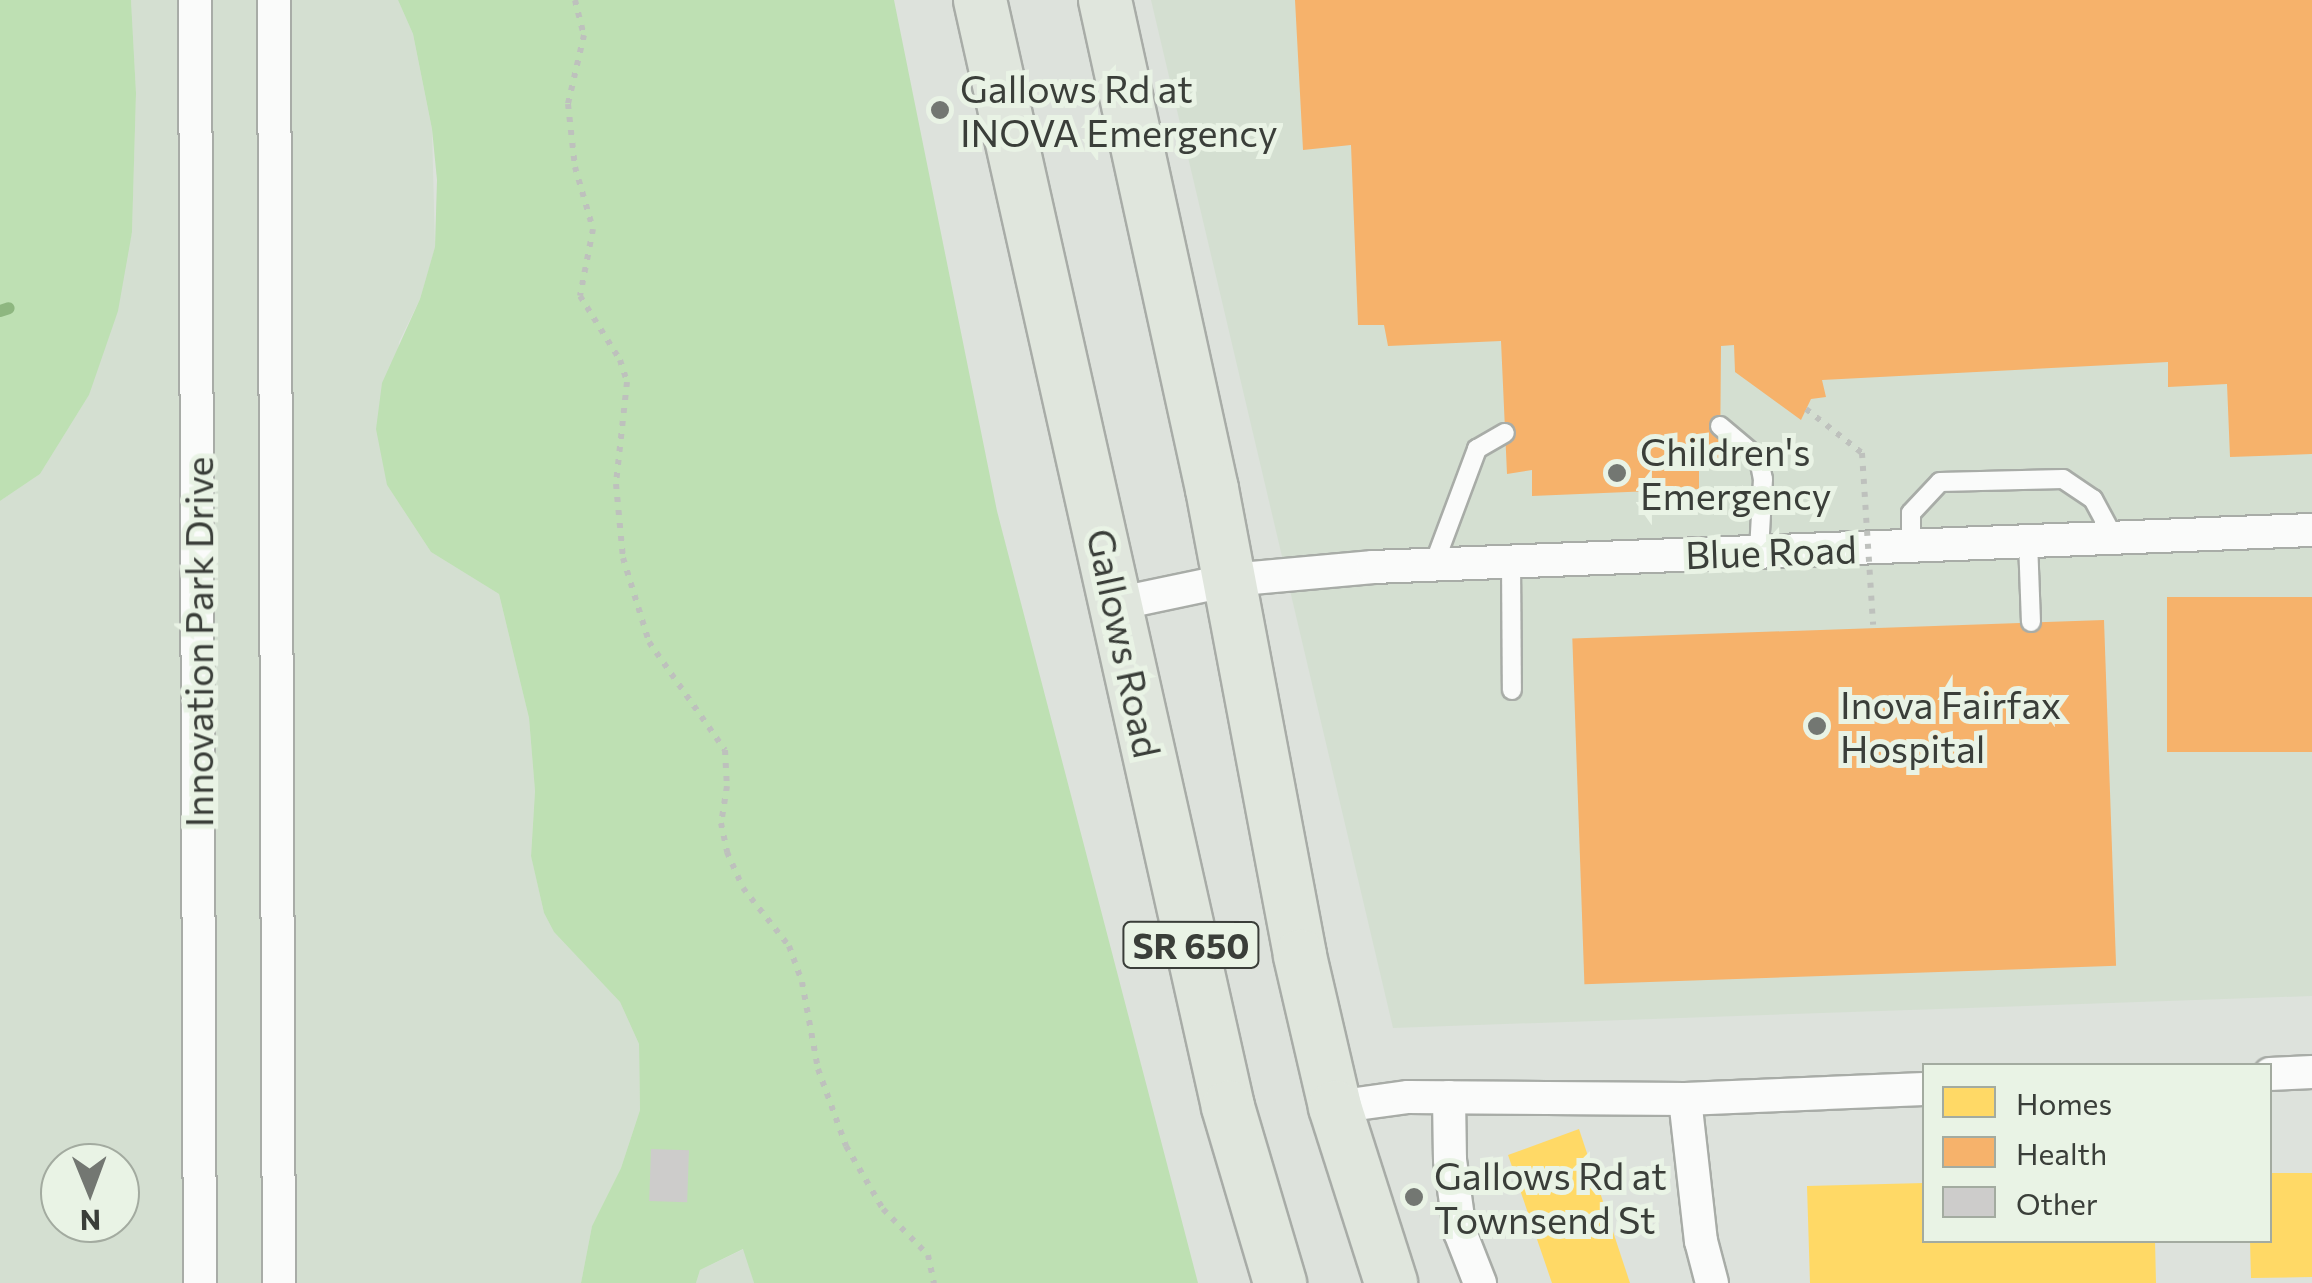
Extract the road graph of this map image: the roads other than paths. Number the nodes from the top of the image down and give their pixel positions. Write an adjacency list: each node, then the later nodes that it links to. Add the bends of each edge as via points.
1 (195, 0): 24 (street, Innovation Park Drive)
2 (274, 0): 25 (street, Innovation Park Drive)
3 (980, 0): 15 (main road, Gallows Road / SR 650)
4 (1104, 0): 14 (main road, SR 650)
5 (1720, 426): 11 (lane, via 1759,460)
6 (1505, 433): 13 (lane, via 1477,449)
7 (2312, 530): 8 (street, Blue Road)
8 (2114, 538): 9 (street, Blue Road); 10 (lane, via 2093,499 2063,480 1940,482 1911,513)
9 (2028, 541): 10 (street, Blue Road); 16 (lane)
10 (1911, 546): 11 (street, Blue Road)
11 (1759, 551): 12 (street, Blue Road)
12 (1511, 560): 13 (street, Blue Road); 17 (lane)
13 (1434, 564): 14 (street, Blue Road)
14 (1230, 580): 15 (street, Blue Road); 23 (main road, SR 650)
15 (1116, 604): 26 (main road, Gallows Road / SR 650, via 1228,1107)
16 (2031, 622)
17 (1512, 690)
18 (2312, 1072): 19 (street)
19 (2272, 1074)
20 (1922, 1089): 22 (street)
21 (1449, 1097): 22 (street); 23 (street); 28 (street, via 1460,1232)
22 (1685, 1099): 29 (street)
23 (1335, 1107): 27 (main road, SR 650)
24 (200, 1283)
25 (279, 1283)
26 (1280, 1283)
27 (1391, 1283)
28 (1480, 1283)
29 (1712, 1283)

